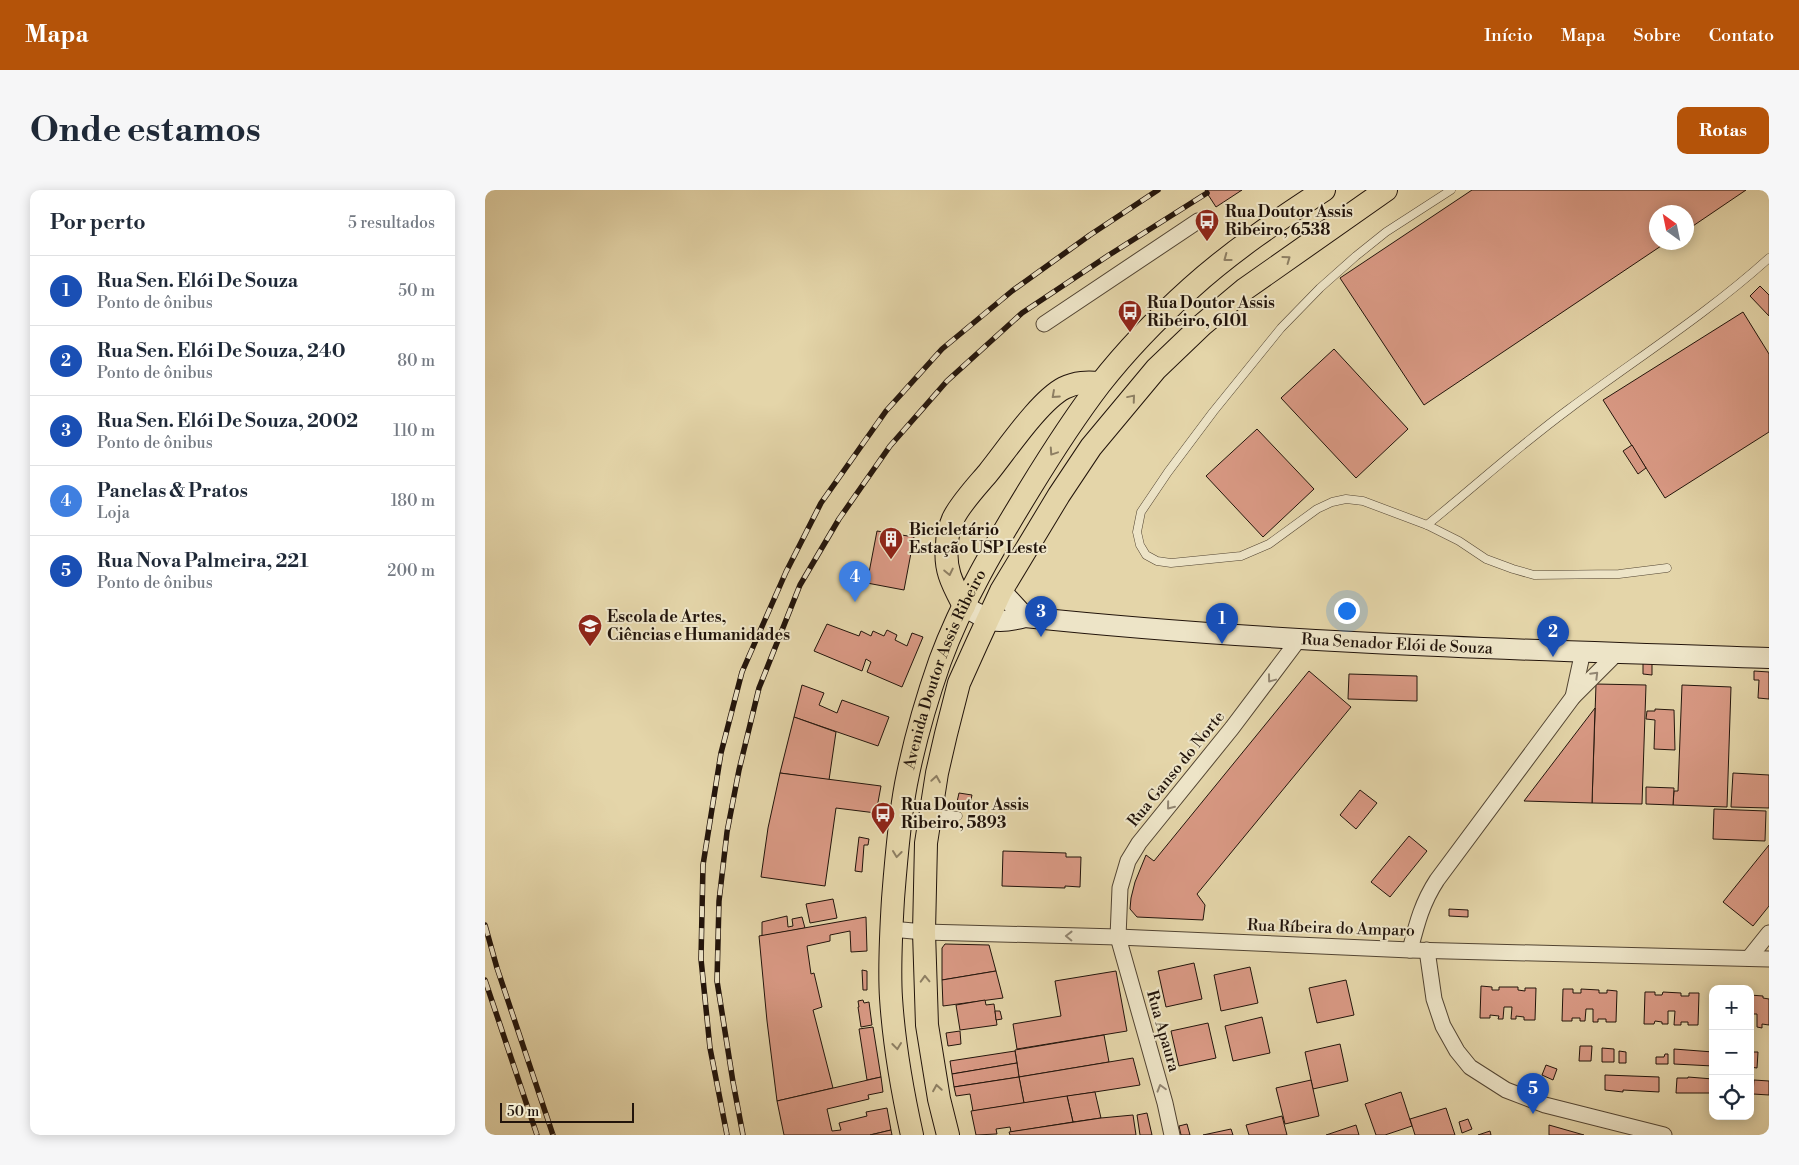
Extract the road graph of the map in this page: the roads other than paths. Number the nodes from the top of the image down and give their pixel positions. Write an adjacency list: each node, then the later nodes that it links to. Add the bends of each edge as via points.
1 (1324, 190): 7 (main road, Avenida Doutor Assis Ribeiro, one-way to 7, via 1203,278)
2 (1386, 190): 8 (main road, Avenida Doutor Assis Ribeiro, one-way to 2, via 1156,369 1202,325 1245,289)
3 (1451, 190): 9 (lane, via 1386,232 1356,256 1281,328 1168,472 1141,512 1137,532 1146,555 1171,563 1241,556 1269,544 1317,509 1346,499 1363,500)
4 (1198, 221): 6 (street)
5 (1769, 258): 9 (lane, via 1694,320 1548,425)
6 (1044, 324)
7 (1101, 383): 8 (main road, via 1109,404); 12 (main road, Avenida Doutor Assis Ribeiro, one-way to 12, via 1021,502); 12 (main road, one-way to 12, via 1074,384 1061,390 1037,412 954,518 947,544 947,565 951,582)
8 (1108, 426): 11 (main road, Avenida Doutor Assis Ribeiro, via 1059,495)
9 (1427, 524): 10 (lane, via 1487,559 1535,575 1619,574)
10 (1667, 568)
11 (1001, 591): 13 (main road); 14 (main road, Avenida Doutor Assis Ribeiro)
12 (965, 606): 14 (main road); 22 (main road, Avenida Doutor Assis Ribeiro, one-way to 22, via 941,660 905,786)
13 (1025, 617): 14 (main road, Rua Senador Elói de Souza, via 1010,621); 15 (main road, Rua Senador Elói de Souza, via 1137,629)
14 (988, 620): 20 (main road, Avenida Doutor Assis Ribeiro, one-way to 14, via 959,682)
15 (1299, 639): 16 (main road, Rua Senador Elói de Souza); 25 (street, Rua Ganso do Norte, one-way to 25, via 1238,721 1133,851 1119,888)
16 (1583, 651): 17 (main road, Rua Senador Elói de Souza); 19 (street)
17 (1617, 653): 18 (main road, Rua Senador Elói de Souza); 19 (street, one-way to 17)
18 (1769, 658)
19 (1573, 697): 26 (street, via 1425,898)
20 (931, 812): 21 (lane); 23 (main road, Avenida Doutor Assis Ribeiro, via 926,843)
21 (958, 816)
22 (891, 929): 23 (street, Rua Ríbeira do Amparo); 30 (main road, Avenida Doutor Assis Ribeiro, one-way to 30, via 891,998)
23 (924, 932): 25 (street, Rua Ríbeira do Amparo, one-way to 23); 31 (main road, Avenida Doutor Assis Ribeiro, one-way to 23, via 927,1025)
24 (1769, 933): 28 (street)
25 (1118, 937): 26 (street, Rua Ríbeira do Amparo); 32 (street, Rua Apaura, one-way to 25)
26 (1410, 950): 27 (street, Rua Ríbeira do Amparo)
27 (1427, 950): 28 (street, Rua Ríbeira do Amparo); 33 (street, via 1434,999 1443,1026 1470,1067 1506,1090 1545,1105)
28 (1749, 958): 29 (street, Rua Ríbeira do Amparo)
29 (1769, 959)
30 (911, 1135)
31 (948, 1135)
32 (1172, 1135)
33 (1664, 1135)

